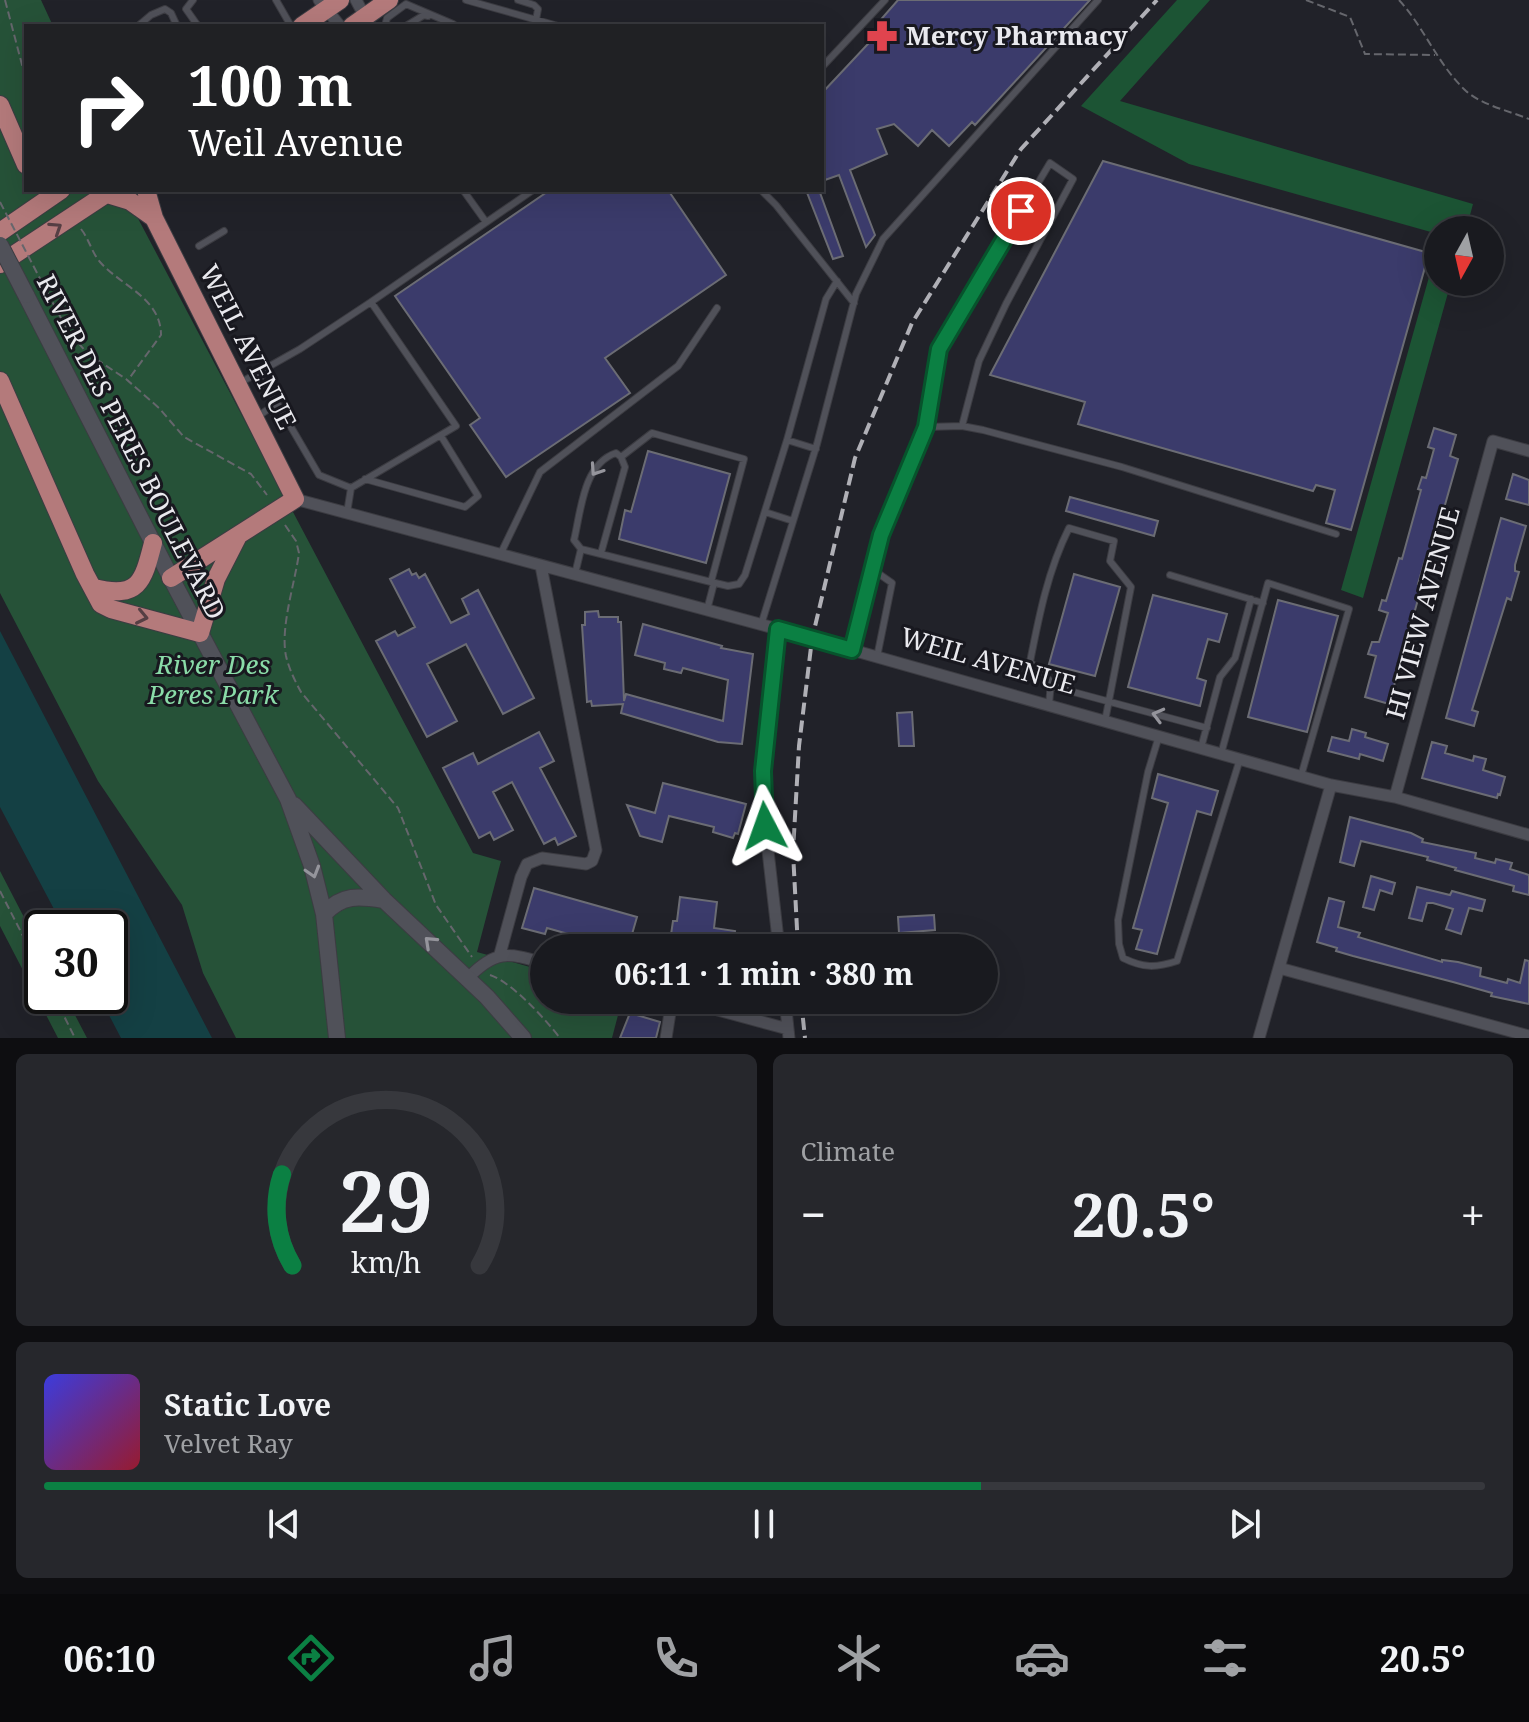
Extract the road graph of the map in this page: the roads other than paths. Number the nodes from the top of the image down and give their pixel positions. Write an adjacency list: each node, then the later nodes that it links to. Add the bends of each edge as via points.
1 (193, 0): 15 (lane, via 186,9)
2 (276, 0): 16 (lane)
3 (389, 0): 11 (main road)
4 (466, 0): 8 (lane)
5 (518, 0): 9 (lane)
6 (885, 0): 24 (lane)
7 (1098, 0): 44 (lane, via 883,239)
8 (475, 1): 12 (lane)
9 (534, 2): 12 (lane)
10 (328, 3): 17 (main road); 18 (street)
11 (360, 17)
12 (536, 20): 23 (lane)
13 (140, 24): 14 (lane, via 165,9)
14 (176, 24)
15 (197, 24)
16 (290, 24)
17 (304, 24)
18 (339, 24)
19 (386, 24): 22 (lane, via 406,4)
20 (409, 24): 21 (lane, via 424,15)
21 (453, 24)
22 (454, 24)
23 (551, 24)
24 (824, 65)
25 (0, 105): 26 (main road)
26 (24, 160)
27 (30, 192): 34 (main road)
28 (58, 192): 34 (main road)
29 (110, 192): 35 (main road); 41 (main road, one-way to 29)
30 (147, 192): 35 (main road, WEIL AVENUE)
31 (464, 192): 36 (lane)
32 (530, 192): 36 (lane)
33 (763, 192): 42 (lane)
34 (30, 211): 38 (main road)
35 (154, 218): 48 (main road, WEIL AVENUE)
36 (486, 222): 43 (lane)
37 (224, 231): 40 (lane)
38 (0, 232)
39 (0, 245): 66 (main road, RIVER DES PERES BOULEVARD, bridge)
40 (199, 246)
41 (0, 264)
42 (837, 281): 44 (lane); 54 (lane, via 826,299)
43 (371, 302): 46 (lane); 53 (lane, via 456,426)
44 (854, 303): 55 (lane)
45 (717, 308): 69 (lane, via 678,366 540,472)
46 (256, 374): 48 (lane); 49 (lane)
47 (0, 381): 76 (main road)
48 (237, 384): 50 (main road, WEIL AVENUE)
49 (277, 403): 50 (lane); 59 (lane, via 319,475)
50 (255, 419): 60 (main road, WEIL AVENUE)
51 (962, 426): 52 (lane); 52 (lane, via 979,361 1073,179 1050,163 939,349); 65 (lane, via 1122,467)
52 (926, 427): 71 (lane)
53 (441, 436): 58 (lane); 58 (lane, via 478,496 465,507)
54 (787, 440): 55 (lane); 61 (lane)
55 (816, 449): 63 (lane)
56 (1529, 451): 96 (street, HI VIEW AVENUE, via 1493,441)
57 (621, 457): 67 (lane, one-way to 67, via 608,456 590,476 574,540); 68 (lane, via 625,467); 75 (lane, via 652,433 744,459)
58 (365, 479): 59 (lane)
59 (351, 488): 62 (lane)
60 (295, 499): 62 (street, WEIL AVENUE); 64 (main road)
61 (765, 512): 63 (lane); 75 (lane, via 739,584)
62 (347, 513): 69 (street, WEIL AVENUE)
63 (793, 521): 80 (lane)
64 (239, 533): 74 (main road); 82 (main road, via 216,579)
65 (1336, 534)
66 (153, 543): 74 (main road, RIVER DES PERES BOULEVARD); 76 (main road, via 138,585 113,593)
67 (581, 549): 68 (lane); 72 (lane)
68 (601, 553): 75 (lane)
69 (500, 555): 70 (street, WEIL AVENUE)
70 (541, 566): 72 (street, WEIL AVENUE); 102 (street, via 596,850 586,864 542,858 527,864)
71 (872, 569): 83 (lane); 84 (lane, via 892,583)
72 (574, 575): 79 (street, WEIL AVENUE)
73 (1170, 575): 77 (lane)
74 (171, 578): 82 (main road, RIVER DES PERES BOULEVARD)
75 (713, 583): 79 (lane)
76 (94, 588): 82 (main road, one-way to 82, via 101,604 111,609)
77 (1251, 599): 78 (lane); 89 (lane, via 1235,658 1220,677)
78 (1263, 603): 92 (lane); 94 (lane, via 1268,583 1349,609)
79 (707, 610): 80 (street, WEIL AVENUE)
80 (761, 625): 81 (street, WEIL AVENUE)
81 (778, 629): 83 (street, WEIL AVENUE); 101 (street, via 762,798)
82 (200, 633): 97 (main road, RIVER DES PERES BOULEVARD)
83 (852, 650): 84 (street, WEIL AVENUE)
84 (877, 657): 87 (street, WEIL AVENUE)
85 (1051, 686): 86 (lane); 86 (lane, via 1030,662 1056,554 1069,528 1114,541 1110,561 1131,587); 87 (lane)
86 (1108, 701): 88 (lane); 89 (lane, one-way to 86)
87 (1049, 705): 88 (street, WEIL AVENUE)
88 (1105, 721): 90 (street, WEIL AVENUE)
89 (1207, 728): 91 (lane)
90 (1159, 736): 91 (street, WEIL AVENUE); 93 (lane, via 1118,920 1123,958 1136,965 1156,968 1177,961)
91 (1201, 748): 92 (street, WEIL AVENUE)
92 (1221, 754): 93 (street, WEIL AVENUE)
93 (1240, 759): 94 (street, WEIL AVENUE)
94 (1301, 776): 95 (street, WEIL AVENUE)
95 (1331, 785): 96 (street, WEIL AVENUE); 104 (street)
96 (1395, 797): 98 (street, WEIL AVENUE)
97 (288, 799): 99 (main road, RIVER DES PERES BOULEVARD); 100 (main road, RIVER DES PERES BOULEVARD, one-way to 100)
98 (1529, 835)
99 (384, 900): 100 (main road, via 342,898); 105 (main road, RIVER DES PERES BOULEVARD, one-way to 99)
100 (324, 914): 111 (main road, RIVER DES PERES BOULEVARD)
101 (777, 934)
102 (500, 954): 103 (street); 105 (street)
103 (530, 960)
104 (1279, 968): 110 (street); 114 (street)
105 (468, 978): 112 (main road, RIVER DES PERES BOULEVARD)
106 (670, 1014): 113 (street)
107 (725, 1014): 109 (street)
108 (787, 1014): 109 (street)
109 (789, 1034)
110 (1529, 1036)
111 (337, 1038)
112 (523, 1038)
113 (666, 1038)
114 (1259, 1038)

